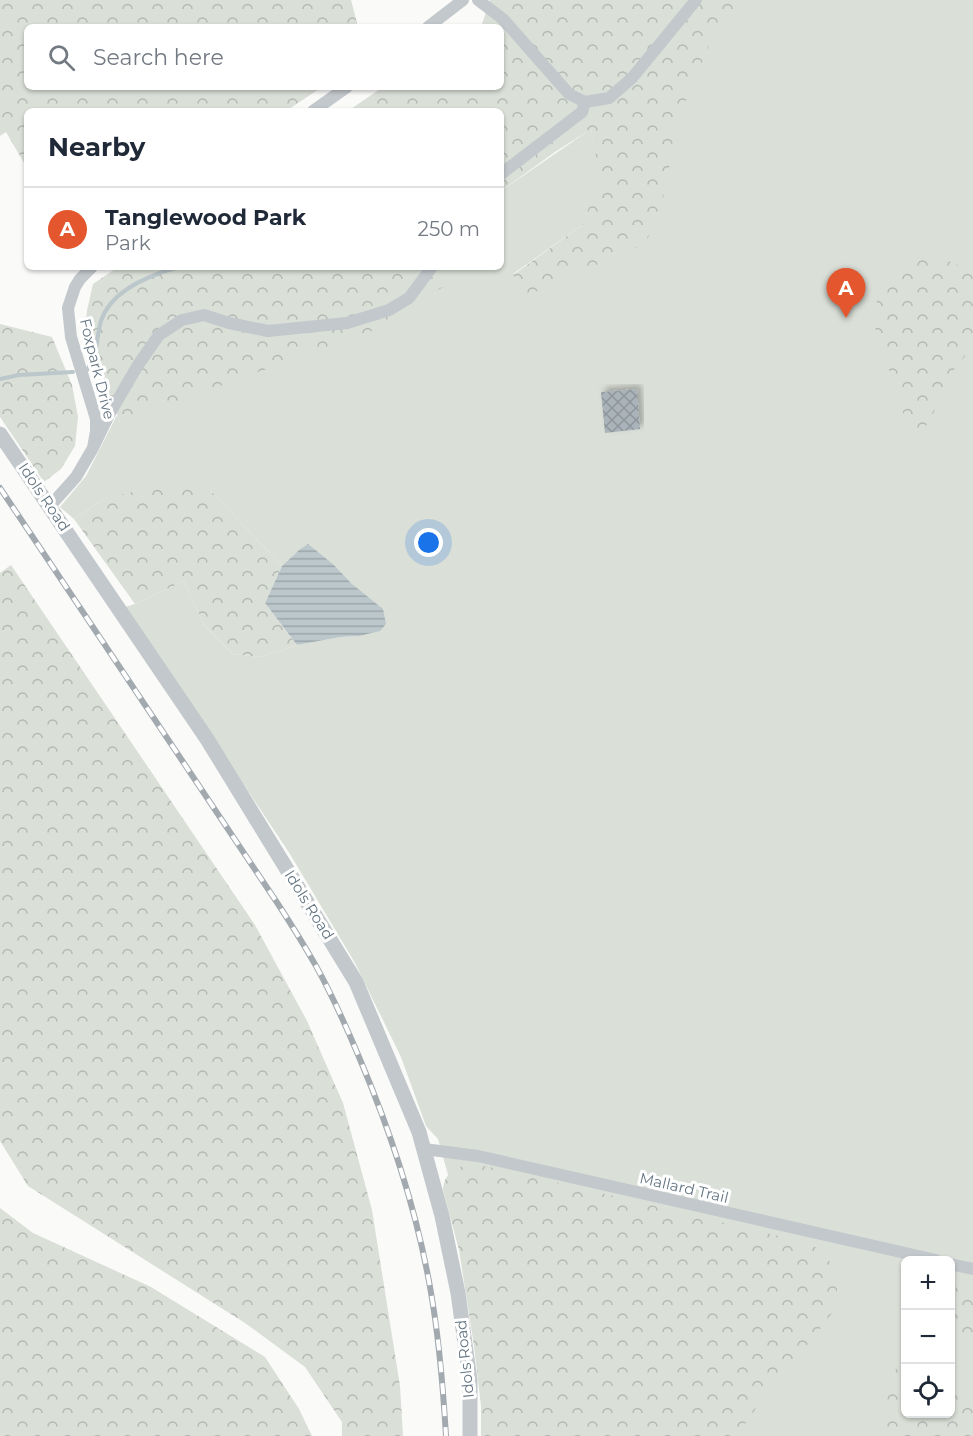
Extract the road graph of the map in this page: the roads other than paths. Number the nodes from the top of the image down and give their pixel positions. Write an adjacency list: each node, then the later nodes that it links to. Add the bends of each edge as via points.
1 (463, 0): 4 (street)
2 (478, 0): 6 (street, via 503,19 569,94)
3 (696, 0): 6 (street, via 632,78 609,98)
4 (432, 24)
5 (343, 90): 7 (street)
6 (585, 102): 8 (street, via 582,112)
7 (317, 108)
8 (504, 172)
9 (89, 270): 12 (street, Foxpark Drive, via 75,287 68,308 71,337 96,419)
10 (430, 270): 12 (street, via 409,298 389,310 347,322 268,331 204,315 182,320 159,335 138,365)
11 (0, 434): 13 (street, Idols Road)
12 (93, 448): 13 (street, Foxpark Drive, via 76,477)
13 (50, 506): 14 (street, Idols Road, via 207,739 356,982)
14 (424, 1149): 15 (street, Mallard Trail, via 478,1156); 18 (street, Idols Road, via 458,1293 470,1380)
15 (918, 1256)
16 (955, 1265): 17 (street)
17 (973, 1269)
18 (470, 1436)

